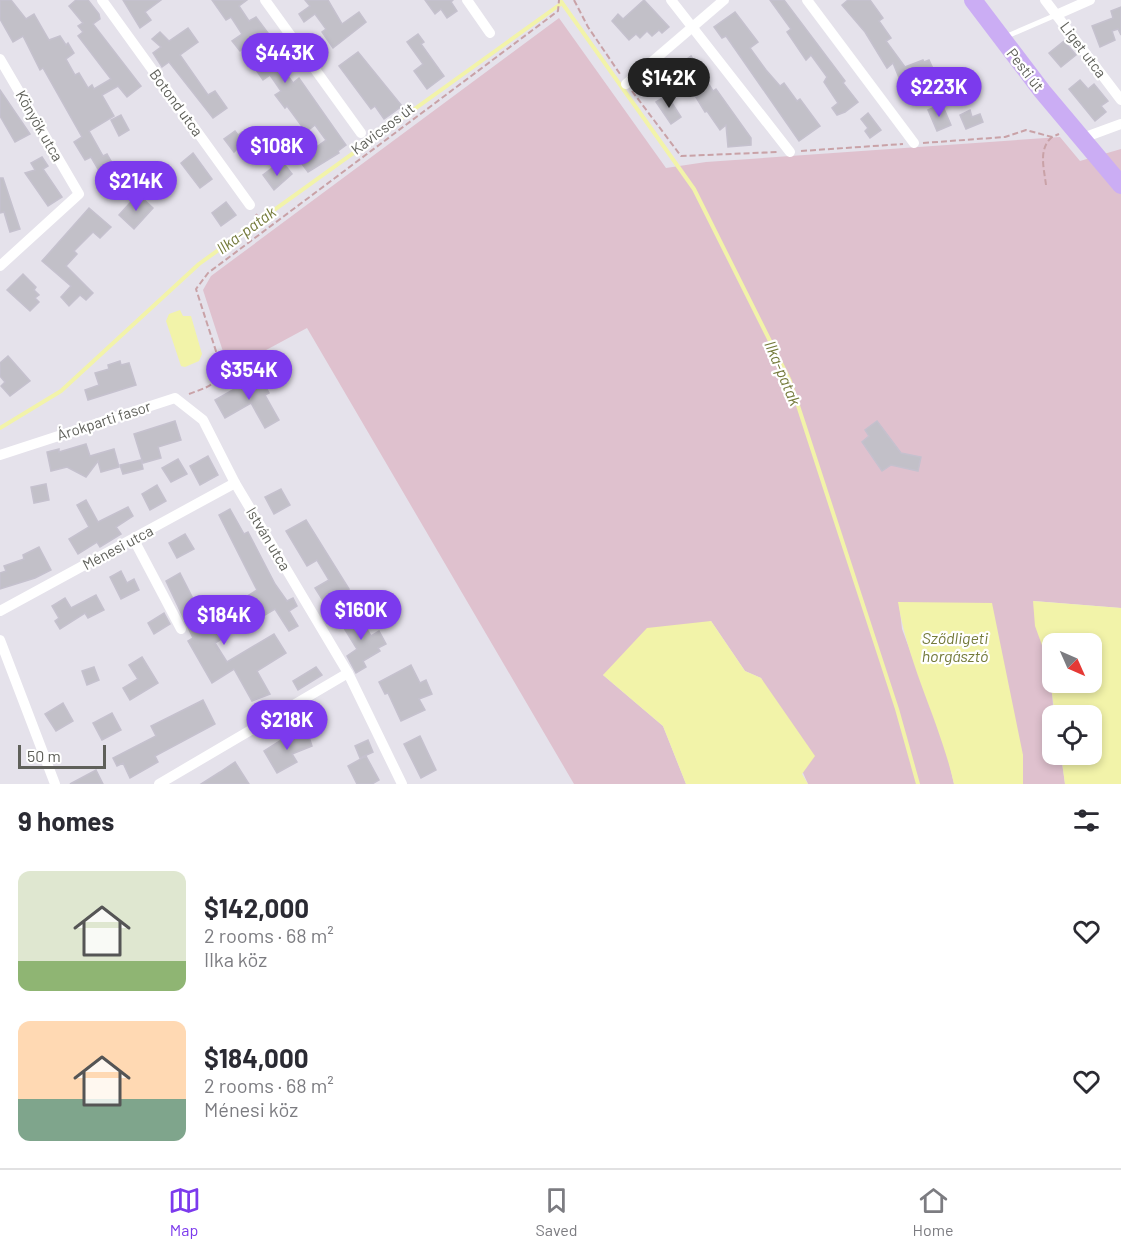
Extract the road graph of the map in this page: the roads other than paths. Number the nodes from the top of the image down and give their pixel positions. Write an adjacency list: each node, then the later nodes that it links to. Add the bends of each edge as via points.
1 (102, 0): 23 (street, Botond utca)
2 (265, 0): 18 (street)
3 (467, 0): 12 (street)
4 (671, 0): 11 (street)
5 (724, 0): 11 (street)
6 (807, 0): 20 (street)
7 (973, 0): 13 (main road, Pesti út)
8 (1045, 0): 10 (street, Liget utca)
9 (1090, 0): 10 (street)
10 (1056, 15): 13 (lane); 16 (street, Liget utca)
11 (694, 27): 15 (street); 21 (street)
12 (490, 33)
13 (1001, 39): 19 (main road, Pesti út)
14 (0, 59): 24 (street, Könyök utca, via 79,194)
15 (626, 84)
16 (1121, 100)
17 (1121, 124): 19 (street)
18 (361, 133)
19 (1076, 134): 22 (main road, Pesti út)
20 (914, 143)
21 (790, 152)
22 (1121, 185)
23 (253, 210)
24 (0, 266)
25 (203, 420): 26 (street, Árokparti fasor, via 175,399); 27 (street, István utca)
26 (0, 455)
27 (235, 483): 28 (street, Ménesi utca); 32 (street, István utca)
28 (134, 540): 29 (street, Ménesi utca); 30 (street)
29 (0, 611)
30 (181, 629)
31 (0, 640): 33 (street)
32 (348, 673): 34 (street); 35 (street, István utca)
33 (55, 784)
34 (159, 784)
35 (402, 784)

